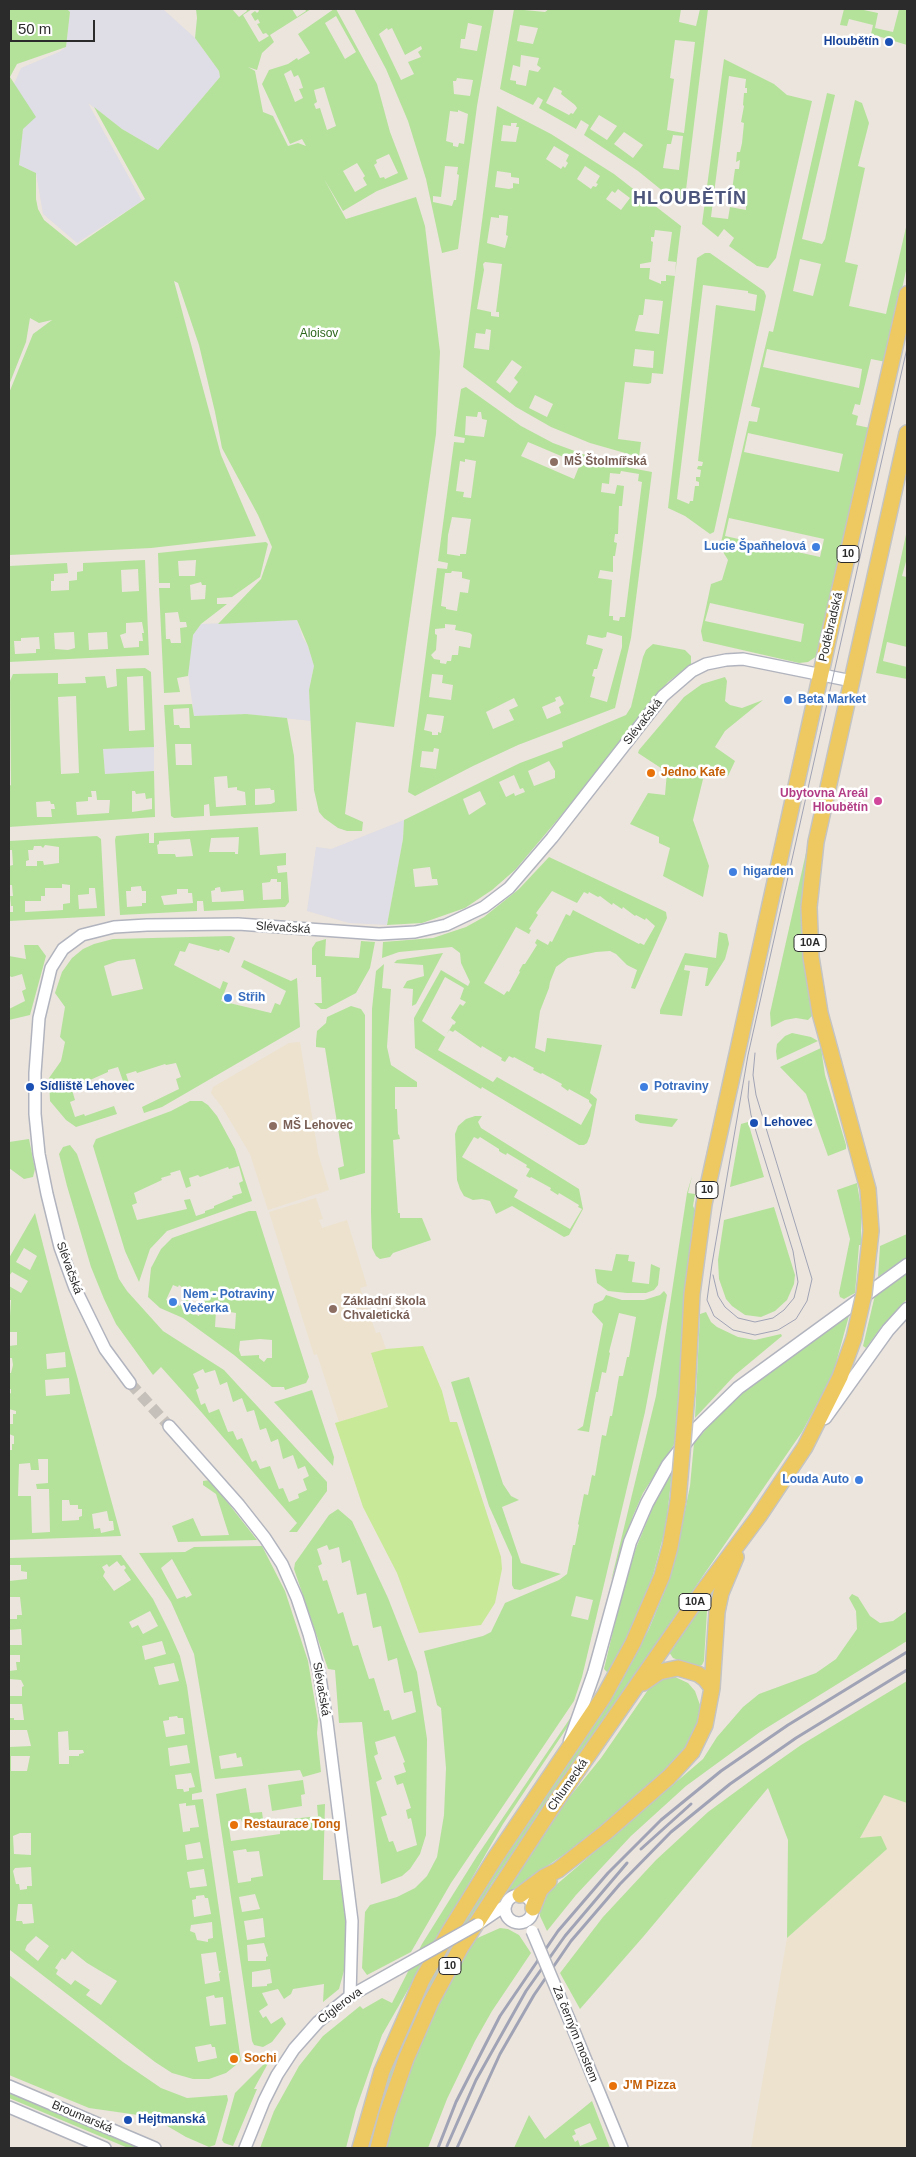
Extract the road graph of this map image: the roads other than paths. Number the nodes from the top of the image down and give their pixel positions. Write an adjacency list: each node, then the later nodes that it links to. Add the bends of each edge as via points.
1 (907, 294): 3 (main road, Poděbradská / 10)
2 (907, 433): 4 (main road, 10)
3 (821, 675): 4 (street, Slévačská); 8 (street, Slévačská, via 743,659 706,664 687,675 663,696 509,888 484,907 446,925 415,932 379,934 238,924 114,927 82,935 63,949 51,968 39,1018 35,1114 40,1154 60,1247 75,1288 105,1349); 11 (main road, Poděbradská / 10, bridge, via 726,1096 699,1233)
4 (852, 681): 5 (main road, 10)
5 (816, 842): 10 (main road, 10A, bridge, via 809,907 811,957 820,1013 868,1189 871,1224 864,1294 854,1338 840,1377)
6 (907, 1265): 15 (main road, via 738,1388 698,1427 668,1465 632,1536 594,1673)
7 (907, 1309): 10 (main road, via 888,1330)
8 (130, 1383)
9 (170, 1426): 20 (street, Slévačská, via 266,1538 282,1564 310,1634 327,1722 352,1921)
10 (805, 1447): 12 (main road, Chlumecká / 10A)
11 (678, 1501): 15 (main road, Chlumecká / 10, via 666,1562 646,1617 604,1696)
12 (759, 1516): 13 (main road, via 734,1560 722,1594 715,1632); 14 (main road, Chlumecká / 10A)
13 (712, 1688): 14 (main road, 10, via 698,1674 672,1668); 16 (main road, via 703,1733 688,1758 641,1803)
14 (633, 1690): 29 (main road, Chlumecká / 10, via 503,1879 461,1947 431,2002 406,2059)
15 (563, 1757): 23 (main road, Chlumecká / 10, via 495,1858 422,1980 382,2071)
16 (558, 1870): 17 (main road); 19 (main road, via 540,1890)
17 (520, 1895): 18 (street, via 511,1897); 19 (street, via 528,1898)
18 (506, 1910): 19 (street, via 515,1922); 20 (street, Cíglerova, bridge)
19 (530, 1914): 30 (street, Za černým mostem, bridge, via 532,1931)
20 (355, 1993): 26 (street, Cíglerova, via 318,2022 292,2052 264,2101)
21 (9, 2086): 25 (street, Broumarská)
22 (9, 2107): 24 (street, Broumarská)
23 (368, 2117): 27 (main road); 28 (main road, Chlumecká / 10)
24 (105, 2148)
25 (155, 2148)
26 (245, 2148)
27 (354, 2148)
28 (360, 2148)
29 (378, 2148)
30 (622, 2148)

